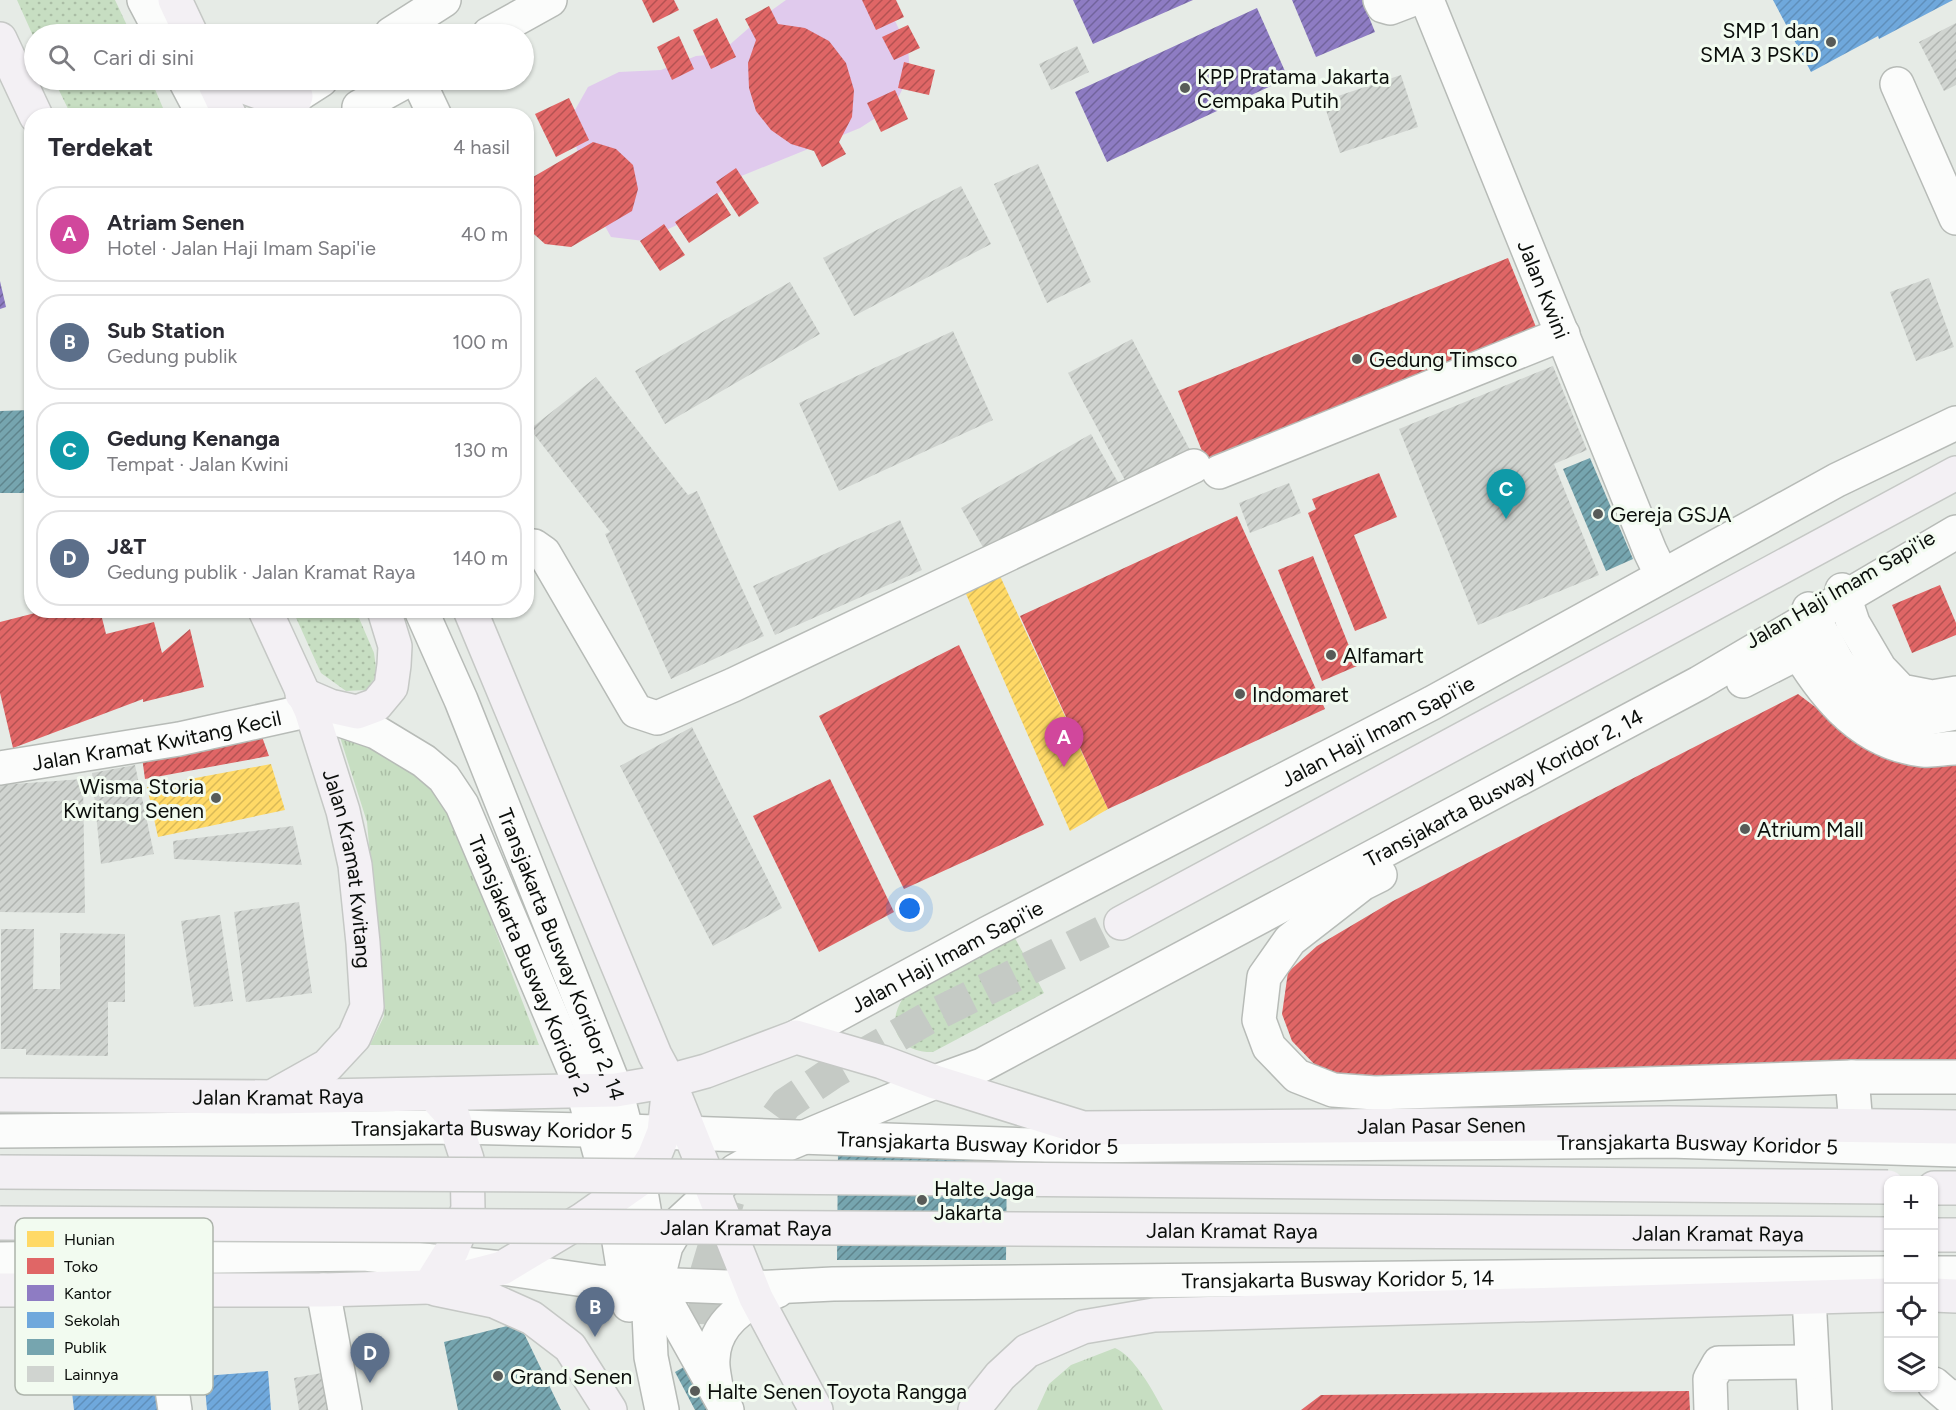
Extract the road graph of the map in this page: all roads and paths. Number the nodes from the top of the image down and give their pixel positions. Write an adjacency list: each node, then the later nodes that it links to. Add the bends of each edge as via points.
1 (144, 0): 8 (street)
2 (175, 0): 9 (main road)
3 (444, 0): 10 (street)
4 (1380, 0): 5 (street, via 1390,8)
5 (1411, 0)
6 (1427, 0): 26 (street, Jalan Kwini)
7 (545, 1): 11 (street)
8 (157, 24)
9 (186, 24)
10 (407, 24)
11 (506, 24)
12 (0, 39): 20 (main road)
13 (1897, 84): 25 (street)
14 (190, 90): 21 (street)
15 (218, 90): 22 (main road)
16 (253, 90): 19 (main road)
17 (390, 90): 23 (street)
18 (423, 90): 24 (street)
19 (302, 97)
20 (32, 108)
21 (200, 108)
22 (226, 108)
23 (359, 108)
24 (431, 108)
25 (1956, 218)
26 (1563, 334): 31 (street, via 1207,469 657,718 636,711 544,552); 32 (street, Jalan Kwini)
27 (1956, 423): 32 (street, Jalan Haji Imam Sapi'ie, via 1837,480)
28 (1956, 473): 44 (main road)
29 (1956, 522): 33 (street, Jalan Haji Imam Sapi'ie)
30 (1956, 532): 33 (street, Transjakarta Busway Koridor 2, 14)
31 (534, 546)
32 (1662, 576): 45 (street, Jalan Haji Imam Sapi'ie, via 1432,703)
33 (1844, 594): 38 (street, Transjakarta Busway Koridor 2, 14); 39 (street, via 1852,623 1880,669 1901,691 1932,697)
34 (269, 618): 40 (main road, Jalan Kramat Kwitang)
35 (386, 618): 40 (main road, via 395,646 394,665 391,687 376,705 357,712)
36 (473, 618): 48 (main road)
37 (426, 623): 50 (street, Transjakarta Busway Koridor 2, 14, via 461,700)
38 (1797, 627): 41 (street, via 1837,661 1864,696 1895,715 1929,718); 42 (street, via 1826,694 1850,718 1886,741 1924,750); 46 (street, via 1362,884 1290,940 1264,977 1258,1020 1269,1047 1297,1076 1333,1090 1387,1093); 49 (street, Jalan Haji Imam Sapi'ie, via 1039,1022); 49 (street, Transjakarta Busway Koridor 2, 14, via 982,1065)
39 (1956, 693)
40 (307, 702): 43 (street, Jalan Kramat Kwitang Kecil, via 179,739); 51 (street, Transjakarta Busway Koridor 2, via 376,732 444,778 462,805); 54 (main road, Jalan Kramat Kwitang, via 343,811 355,865 366,1007 354,1037 327,1066)
41 (1956, 713)
42 (1956, 748)
43 (0, 768)
44 (1121, 923)
45 (796, 1037): 48 (main road, Jalan Haji Imam Sapi'ie); 49 (main road, via 882,1062)
46 (1851, 1077): 47 (street); 55 (street)
47 (1956, 1077)
48 (669, 1081): 50 (main road, Jalan Kramat Raya); 61 (main road)
49 (935, 1083): 55 (main road, Jalan Pasar Senen, via 1083,1128); 62 (street)
50 (616, 1090): 51 (main road, Jalan Kramat Raya); 60 (street, Transjakarta Busway Koridor 2, 14)
51 (583, 1091): 52 (main road, Jalan Kramat Raya); 58 (street, Transjakarta Busway Koridor 2)
52 (433, 1094): 54 (main road, Jalan Kramat Raya); 56 (main road, via 453,1116)
53 (0, 1095): 54 (main road, Jalan Kramat Raya)
54 (273, 1097)
55 (1856, 1125): 57 (main road, Jalan Pasar Senen)
56 (457, 1127): 58 (street, Transjakarta Busway Koridor 5); 59 (street, Transjakarta Busway Koridor 5); 84 (main road, via 467,1159 468,1209)
57 (1956, 1127)
58 (594, 1130): 60 (street, Transjakarta Busway Koridor 5); 70 (street, Transjakarta Busway Koridor 2)
59 (0, 1131)
60 (627, 1131): 61 (street, Transjakarta Busway Koridor 5); 65 (street, Transjakarta Busway Koridor 2, 14)
61 (677, 1133): 62 (street, Transjakarta Busway Koridor 5); 65 (main road); 69 (main road)
62 (805, 1137): 63 (street, Transjakarta Busway Koridor 5, via 1061,1146 1669,1141); 69 (street, Transjakarta Busway Koridor 2, 14, via 735,1171)
63 (1956, 1150)
64 (0, 1172): 66 (main road, bridge)
65 (639, 1180): 70 (main road); 85 (street, Transjakarta Busway Koridor 2, 14)
66 (1884, 1187)
67 (1938, 1188): 68 (main road)
68 (1956, 1188)
69 (712, 1192): 85 (street, Transjakarta Busway Koridor 2, 14, via 681,1221); 90 (main road)
70 (612, 1198): 80 (main road); 85 (street, Transjakarta Busway Koridor 2)
71 (0, 1222): 72 (main road, Jalan Kramat Raya, bridge)
72 (15, 1222)
73 (213, 1223): 74 (main road, Jalan Kramat Raya, bridge)
74 (1884, 1234)
75 (1938, 1235): 76 (main road)
76 (1956, 1235)
77 (213, 1256): 84 (street, via 364,1254)
78 (0, 1259): 79 (street)
79 (15, 1259)
80 (502, 1269): 84 (main road); 85 (street)
81 (1884, 1273): 90 (street, Transjakarta Busway Koridor 5, 14, via 1011,1281 833,1284)
82 (1938, 1273): 83 (street)
83 (1956, 1273)
84 (437, 1275): 89 (main road); 102 (main road, via 532,1318 570,1347)
85 (642, 1284): 90 (street); 99 (street, Transjakarta Busway Koridor 2, 14); 103 (street, Transjakarta Busway Koridor 2, via 639,1382); 104 (street, Transjakarta Busway Koridor 2, 14, via 654,1291 651,1357)
86 (213, 1289): 89 (main road)
87 (0, 1290): 88 (main road)
88 (15, 1290)
89 (323, 1290): 101 (street)
90 (764, 1291): 99 (street, via 735,1313 720,1331 713,1358); 105 (main road)
91 (1884, 1295): 94 (main road)
92 (1938, 1295): 93 (main road)
93 (1956, 1296)
94 (1809, 1297): 95 (street); 106 (main road, via 1154,1315 1083,1327 1028,1351 1000,1376)
95 (1812, 1362): 107 (street, via 1719,1363 1710,1379); 108 (street)
96 (1938, 1387): 98 (street)
97 (173, 1395): 100 (street)
98 (1956, 1397)
99 (722, 1401)
100 (175, 1410)
101 (345, 1410)
102 (610, 1410)
103 (651, 1410)
104 (662, 1410)
105 (816, 1410)
106 (975, 1410)
107 (1711, 1410)
108 (1815, 1410)

